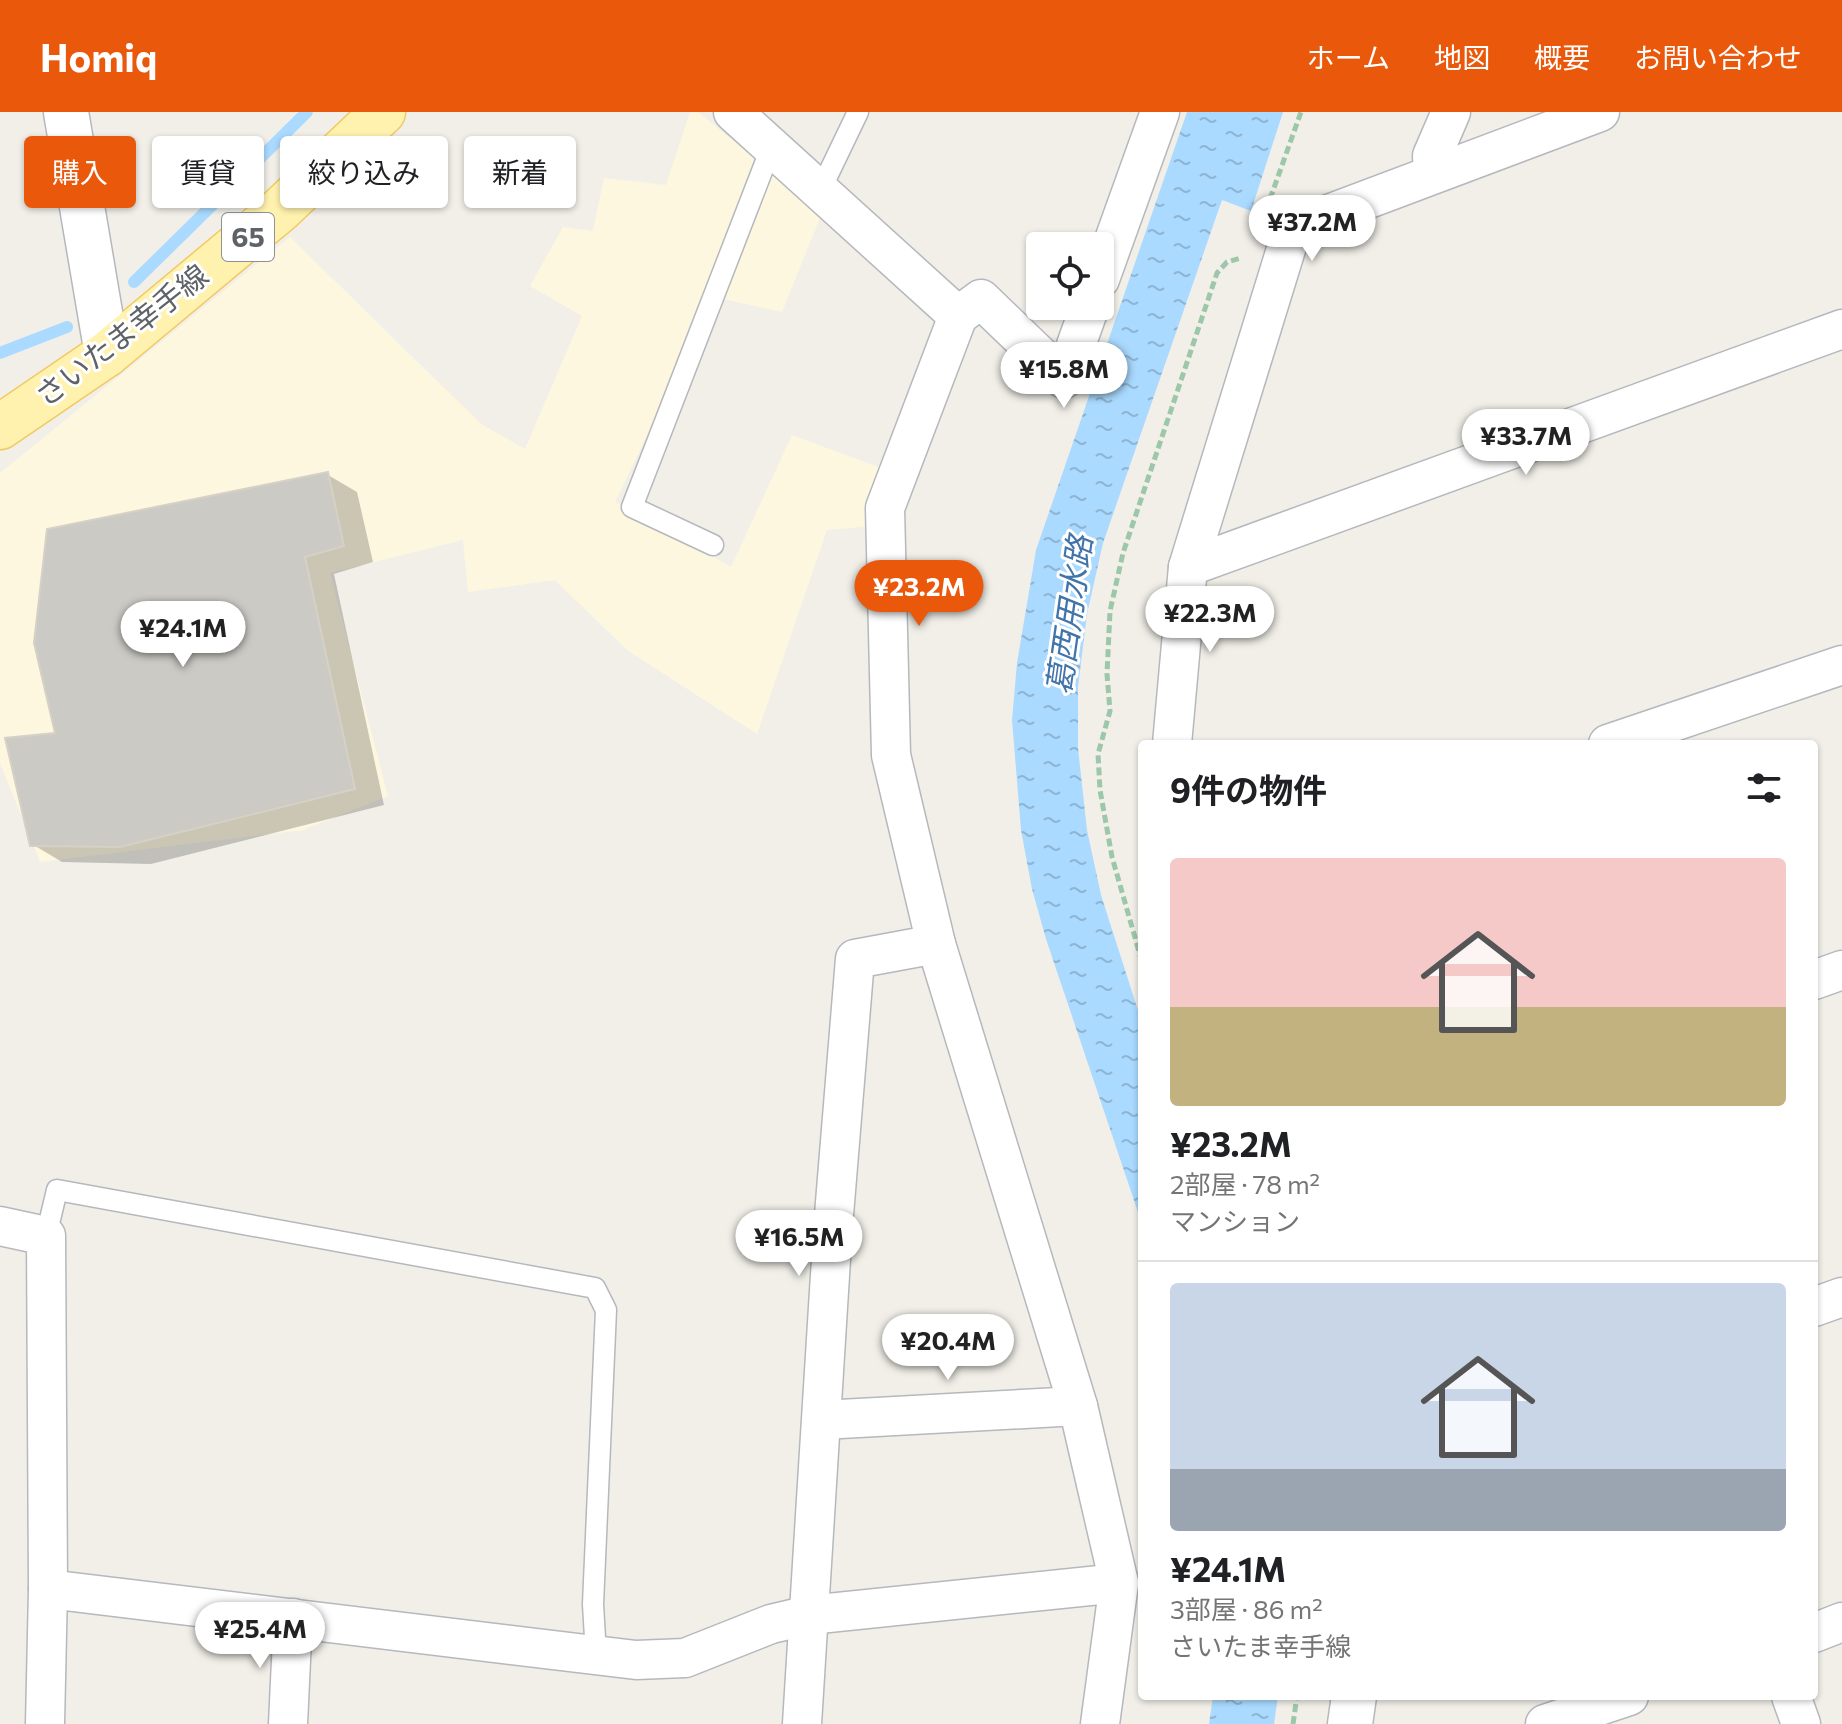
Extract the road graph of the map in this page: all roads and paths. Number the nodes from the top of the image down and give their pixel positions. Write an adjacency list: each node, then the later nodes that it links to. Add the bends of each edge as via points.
1 (66, 112): 18 (street)
2 (383, 112): 18 (main road, さいたま幸手線 / 65, via 280,210)
3 (733, 112): 9 (street)
4 (858, 112): 11 (lane)
5 (1160, 112): 13 (street)
6 (1301, 112): 12 (path)
7 (1451, 112): 10 (street, via 1432,156)
8 (1600, 112): 10 (street)
9 (771, 148): 11 (street); 20 (lane, via 632,507)
10 (1433, 174): 21 (street, via 1302,224 1291,233)
11 (820, 191): 15 (street)
12 (1265, 211)
13 (1114, 240)
14 (1250, 253): 26 (path, via 1227,262 1217,273 1123,553 1110,611 1110,711 1098,754 1100,790)
15 (958, 316): 16 (street, via 981,299 1064,379); 25 (street, via 885,508 891,755)
16 (1085, 320)
17 (1842, 329): 21 (street)
18 (107, 354): 19 (main road, さいたま幸手線 / 65)
19 (0, 427)
20 (713, 545)
21 (1188, 567): 23 (street)
22 (1842, 665): 24 (street)
23 (1172, 740)
24 (1620, 740)
25 (936, 944): 33 (street); 34 (street, via 855,959)
26 (1138, 948)
27 (1842, 970): 28 (street)
28 (1818, 979)
29 (0, 1226): 30 (street)
30 (46, 1236): 36 (street); 41 (lane, via 57,1190 595,1288 606,1310 593,1604)
31 (1842, 1297): 32 (street)
32 (1818, 1306)
33 (1078, 1406): 34 (street); 35 (street)
34 (822, 1420): 37 (street)
35 (1119, 1583): 37 (street); 49 (street)
36 (48, 1589): 38 (street); 46 (street)
37 (809, 1615): 41 (street, via 685,1658); 48 (street)
38 (293, 1618): 41 (street); 47 (street)
39 (1842, 1622): 40 (street)
40 (1818, 1631)
41 (596, 1655)
42 (1296, 1700): 50 (path)
43 (1353, 1700): 51 (street)
44 (1617, 1700): 52 (street)
45 (1792, 1700): 53 (street)
46 (45, 1724)
47 (288, 1724)
48 (802, 1724)
49 (1100, 1724)
50 (1293, 1724)
51 (1350, 1724)
52 (1545, 1724)
53 (1801, 1724)

